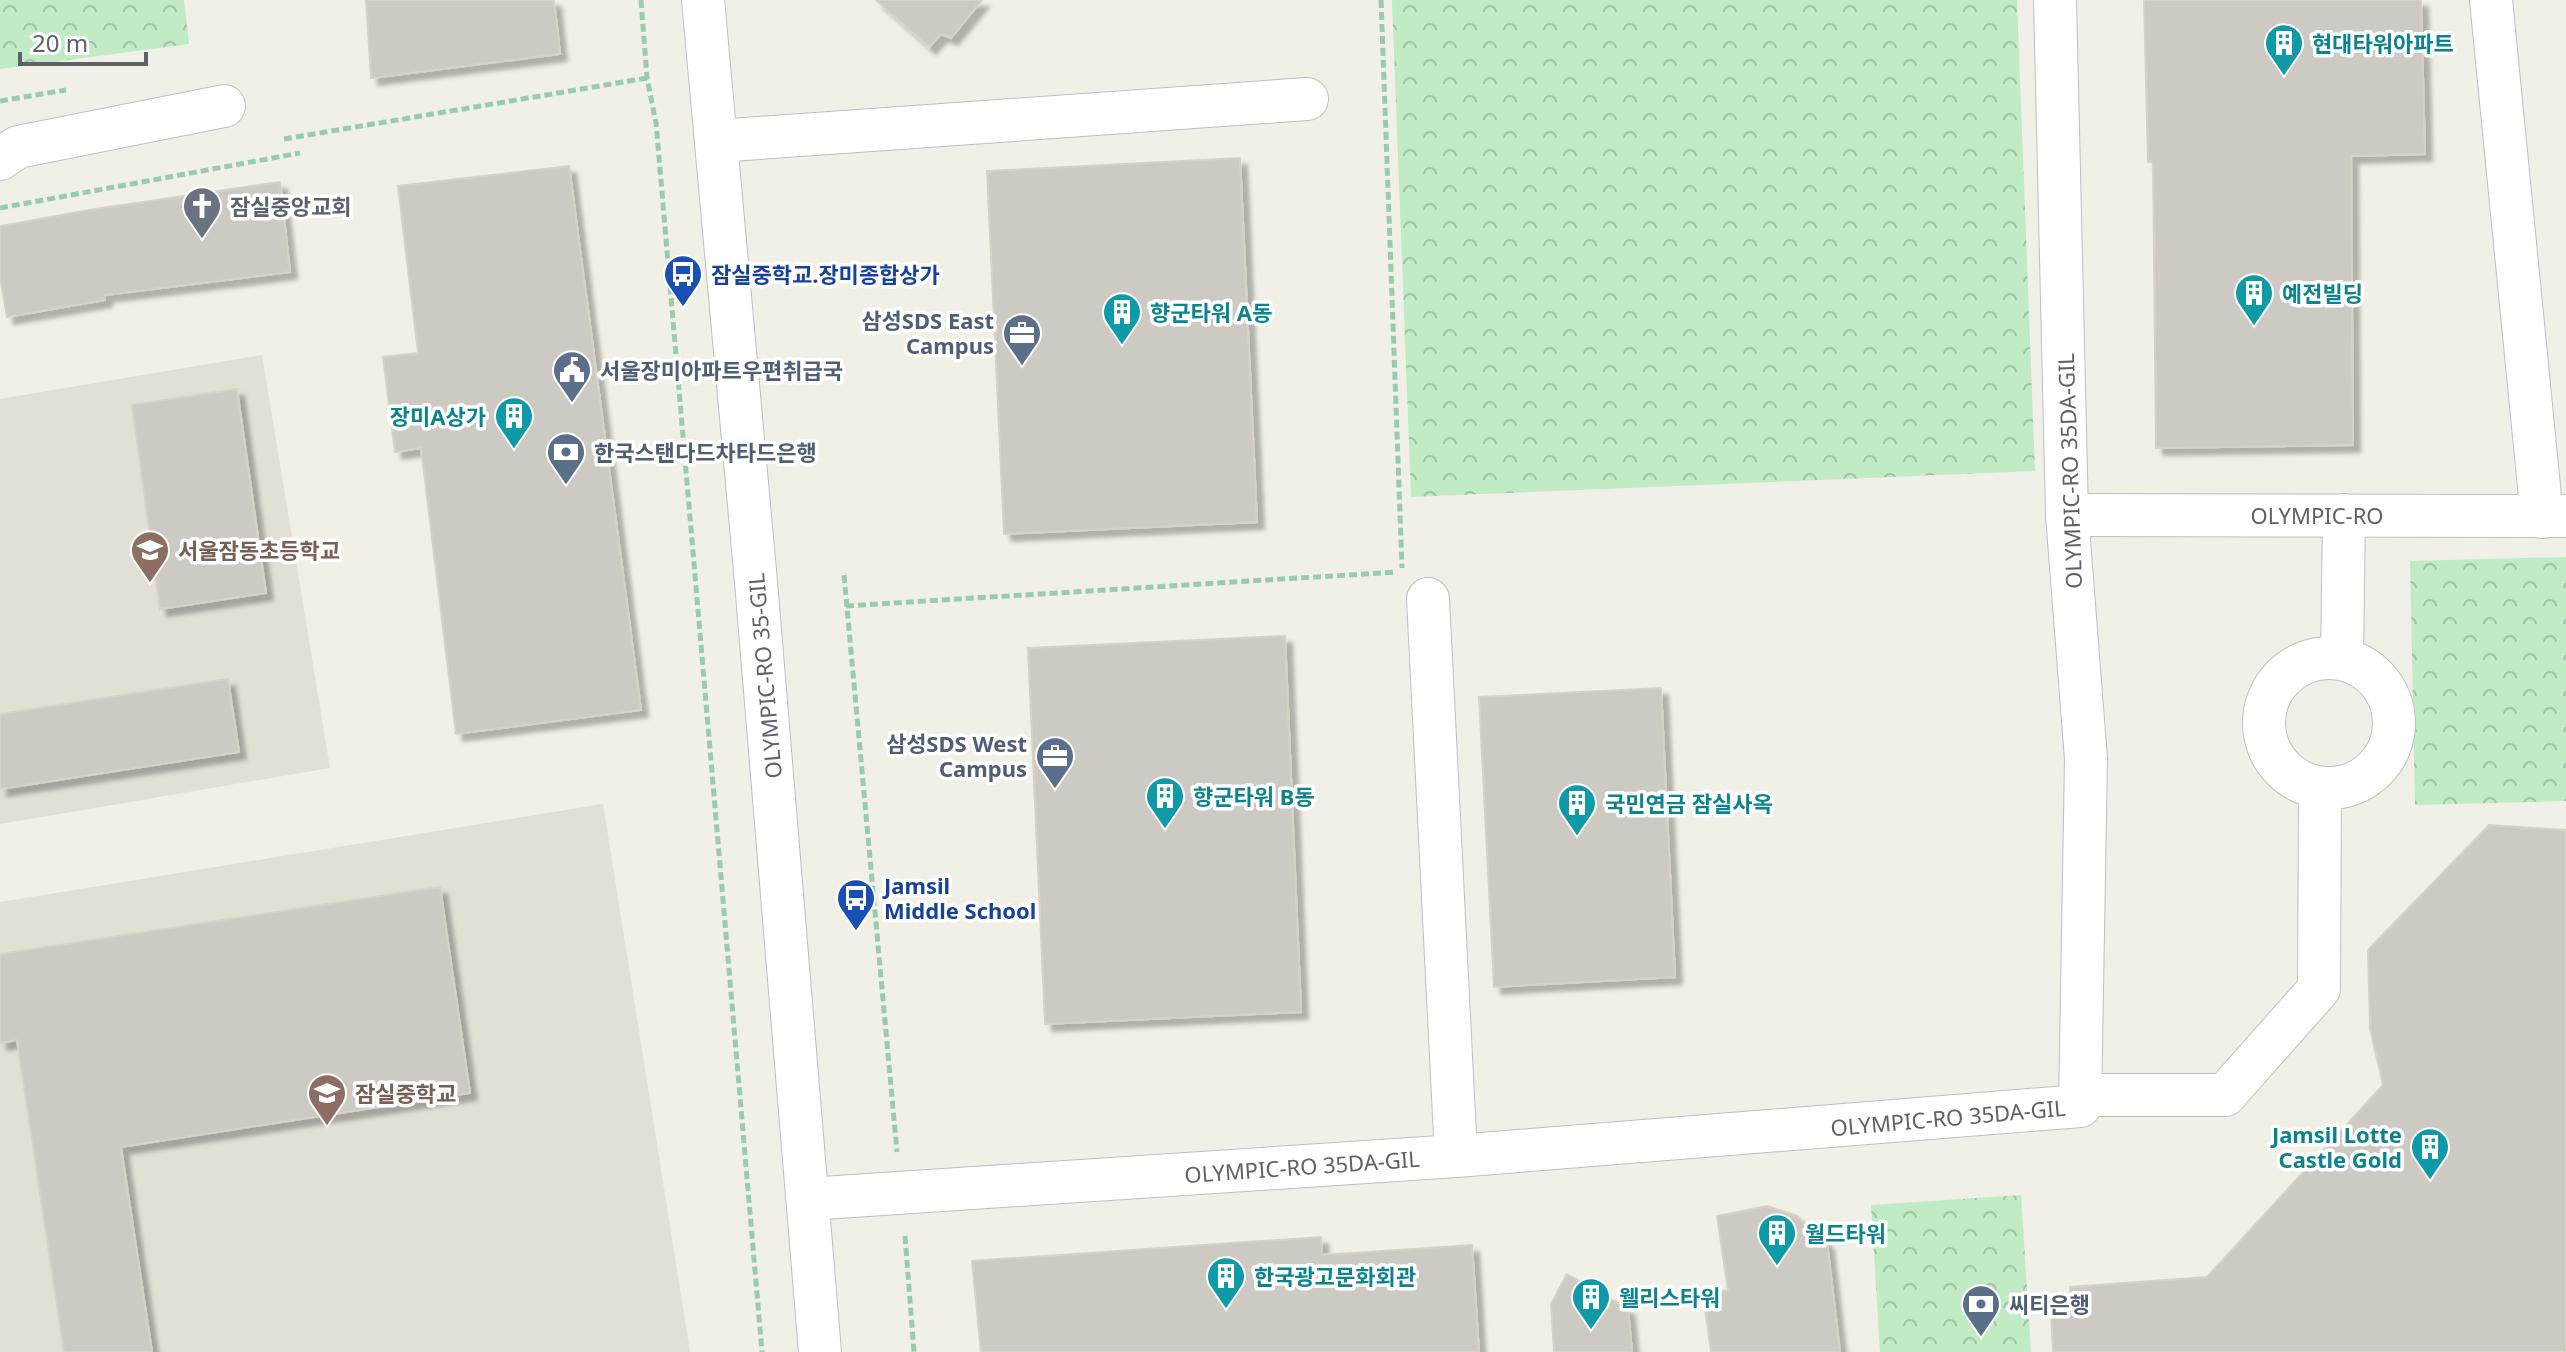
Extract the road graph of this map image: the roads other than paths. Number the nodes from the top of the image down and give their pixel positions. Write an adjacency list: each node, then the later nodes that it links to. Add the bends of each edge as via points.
1 (703, 0): 6 (street, OLYMPIC-RO 35-GIL)
2 (2055, 0): 8 (street, OLYMPIC-RO 35DA-GIL)
3 (2491, 0): 10 (street)
4 (1307, 99): 6 (street)
5 (224, 106): 7 (street, via 18,147)
6 (717, 141): 16 (street, OLYMPIC-RO 35-GIL)
7 (0, 159)
8 (2067, 515): 9 (street, OLYMPIC-RO); 14 (street, OLYMPIC-RO 35DA-GIL, via 2086,759)
9 (2344, 515): 10 (street, OLYMPIC-RO); 12 (street)
10 (2554, 516)
11 (1428, 599): 15 (street)
12 (2342, 659): 13 (street, via 2362,666 2379,681 2395,722 2391,744 2364,779); 13 (street, via 2301,664 2277,684 2264,713 2270,753 2300,782)
13 (2320, 788): 14 (street, via 2319,989 2225,1095)
14 (2080, 1095): 15 (street, OLYMPIC-RO 35DA-GIL, via 2080,1106)
15 (1456, 1156): 16 (street, OLYMPIC-RO 35DA-GIL, via 902,1211)
16 (808, 1199): 17 (street, OLYMPIC-RO 35-GIL)
17 (820, 1352)

